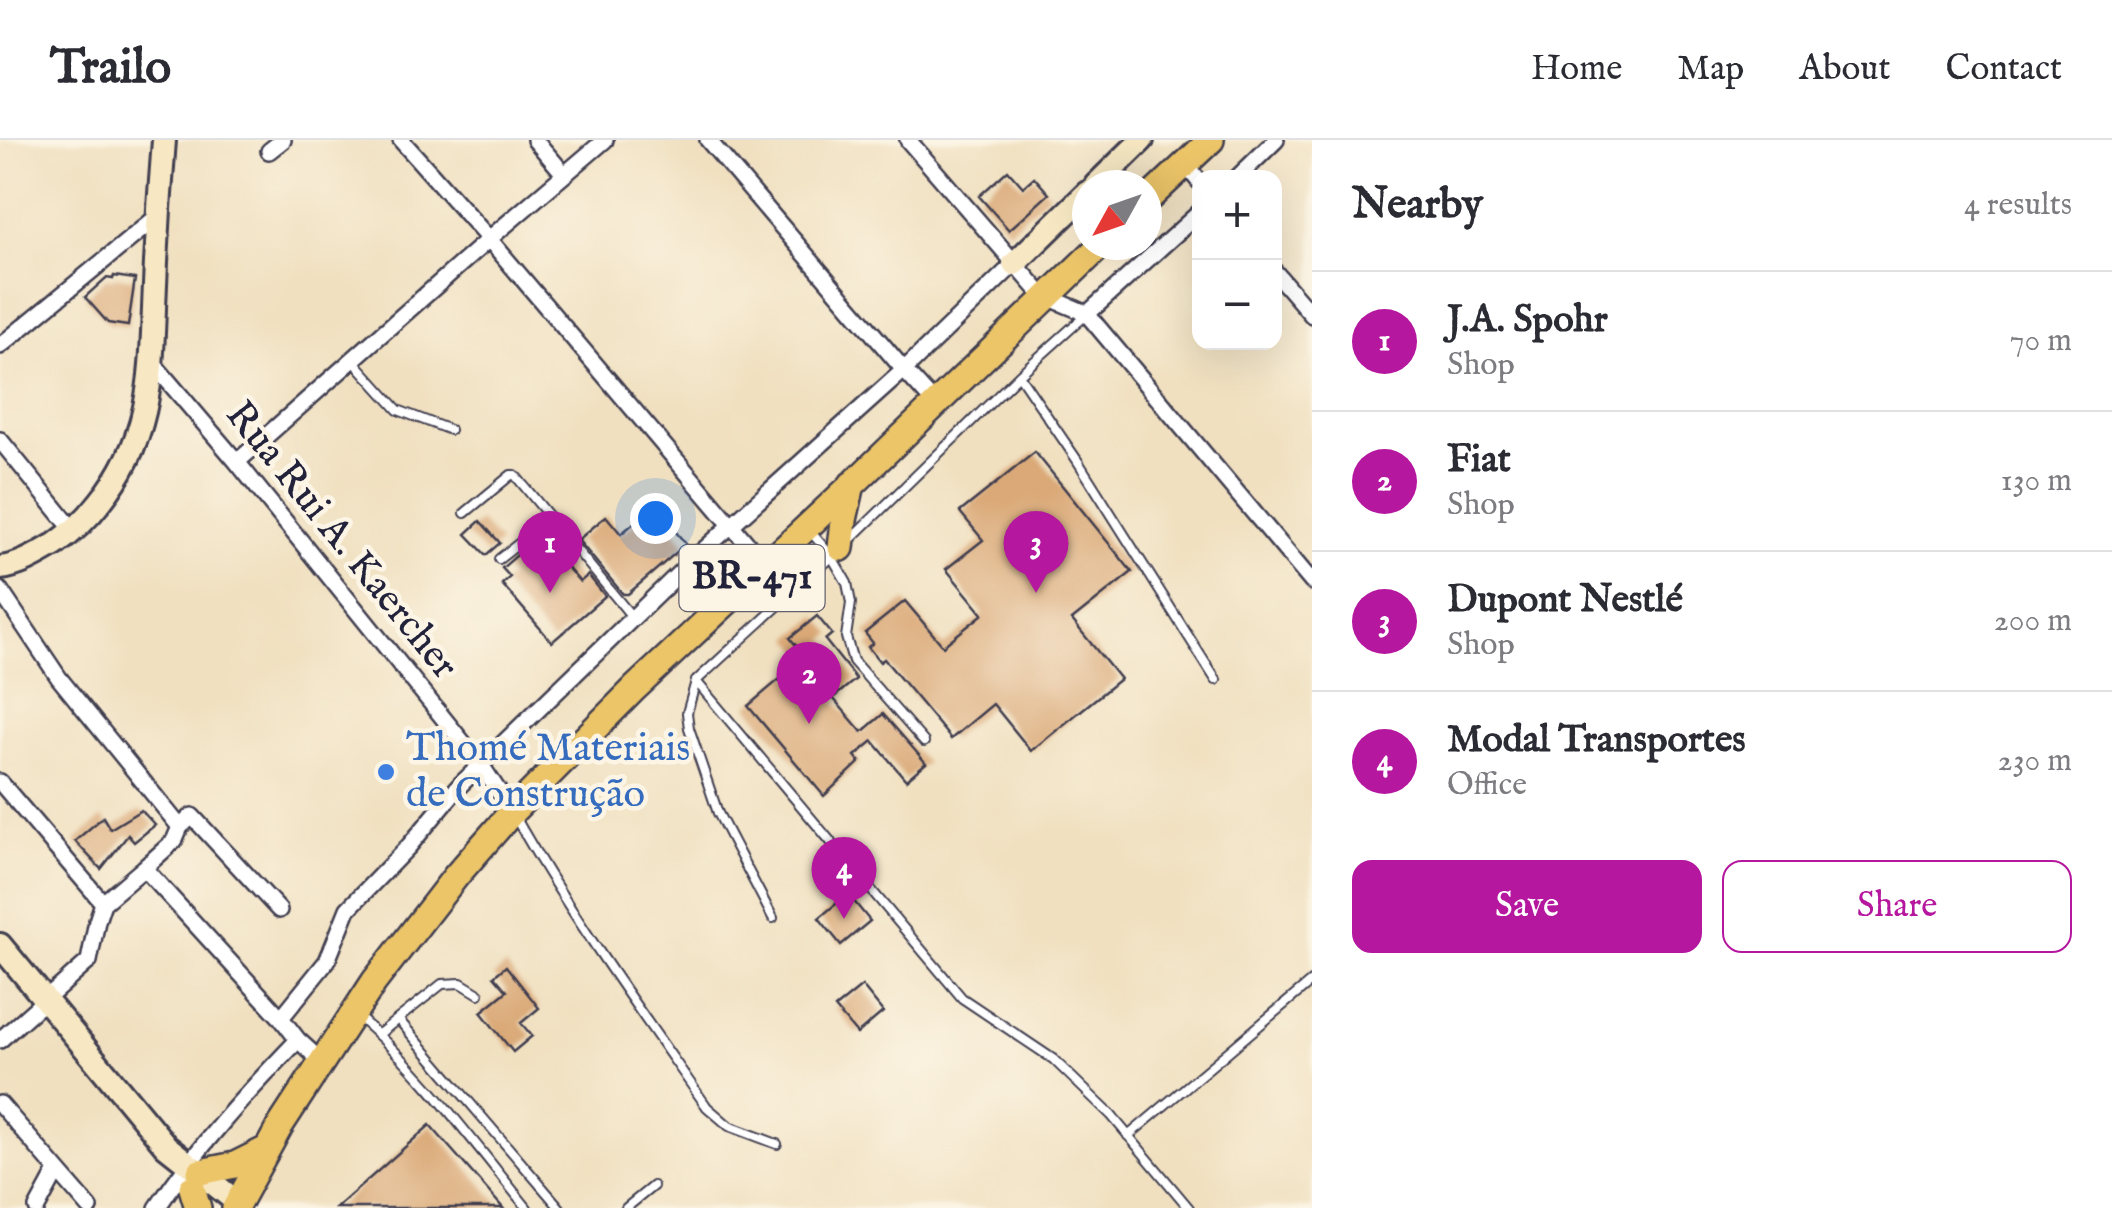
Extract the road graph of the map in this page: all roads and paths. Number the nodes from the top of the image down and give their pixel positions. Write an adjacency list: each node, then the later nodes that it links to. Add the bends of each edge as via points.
1 (164, 140): 18 (street)
2 (283, 140): 10 (street)
3 (400, 140): 20 (street)
4 (535, 140): 14 (street)
5 (605, 140): 14 (street)
6 (708, 140): 30 (street)
7 (908, 140): 22 (street)
8 (1142, 140): 12 (street)
9 (1276, 140): 13 (street)
10 (269, 151)
11 (1201, 152): 15 (main road); 16 (main road)
12 (1111, 170)
13 (1244, 170)
14 (564, 174): 20 (street)
15 (1162, 179)
16 (1162, 187)
17 (1072, 208): 22 (street)
18 (158, 216): 27 (street); 29 (street)
19 (1192, 219): 25 (street)
20 (489, 239): 28 (street); 39 (street)
21 (1086, 260): 24 (main road, BR-471)
22 (1014, 264): 24 (street); 30 (street)
23 (1282, 280): 26 (street)
24 (1048, 298): 25 (street); 32 (main road, BR-471)
25 (1086, 314): 31 (lane); 46 (street)
26 (1312, 315)
27 (0, 346)
28 (352, 360): 33 (lane, via 398,410); 35 (street)
29 (151, 362): 35 (street, Rua Rui A. Kaercher); 41 (street, via 148,400 130,456)
30 (904, 370): 32 (street); 39 (street)
31 (1019, 375): 42 (lane); 49 (lane)
32 (936, 404): 36 (main road, BR-471)
33 (450, 430)
34 (0, 440): 41 (street)
35 (237, 462): 52 (street, Rua Rui A. Kaercher)
36 (852, 484): 40 (main road, BR-471); 42 (main road)
37 (465, 513): 38 (lane, via 515,475)
38 (550, 519): 43 (lane); 48 (lane)
39 (732, 526): 44 (street); 48 (street)
40 (806, 526): 42 (lane); 44 (main road, BR-471)
41 (74, 531): 45 (street)
42 (837, 552): 50 (lane); 51 (lane, via 851,603 846,638 853,661)
43 (499, 558)
44 (765, 566): 54 (main road, BR-471)
45 (0, 568)
46 (1312, 581)
47 (0, 590): 55 (street, via 59,678)
48 (633, 618): 52 (street)
49 (1216, 680)
50 (696, 682): 59 (lane, via 689,728 718,813); 72 (lane, via 962,998 1054,1059)
51 (924, 742)
52 (481, 764): 54 (street, Rua Rui A. Kaercher); 65 (street, via 348,909 327,961)
53 (0, 781): 57 (street)
54 (512, 812): 64 (main road, BR-471); 73 (lane, via 706,1107 729,1126)
55 (180, 827): 56 (street); 58 (street, via 192,816)
56 (144, 868): 57 (street); 65 (street)
57 (104, 902): 63 (street, via 89,961)
58 (279, 910)
59 (773, 918)
60 (0, 945): 63 (street)
61 (1312, 981): 72 (lane)
62 (480, 994): 66 (lane, via 462,983 442,984)
63 (47, 1000): 68 (street); 76 (street)
64 (353, 1013): 67 (lane); 70 (main road, BR-471)
65 (280, 1018): 69 (street)
66 (398, 1019): 67 (lane); 84 (lane)
67 (379, 1034): 83 (lane)
68 (0, 1040)
69 (298, 1040): 70 (street); 76 (street, via 235,1106)
70 (321, 1061): 74 (main road, BR-471)
71 (0, 1104): 75 (street)
72 (1128, 1136): 86 (lane)
73 (777, 1144)
74 (267, 1149): 76 (main road); 78 (main road, BR-471)
75 (57, 1171): 79 (street); 80 (street)
76 (192, 1181): 78 (street); 81 (street); 82 (street)
77 (653, 1186): 85 (lane)
78 (237, 1206)
79 (37, 1208)
80 (90, 1208)
81 (157, 1208)
82 (210, 1208)
83 (527, 1208)
84 (560, 1208)
85 (626, 1208)
86 (1189, 1208)

